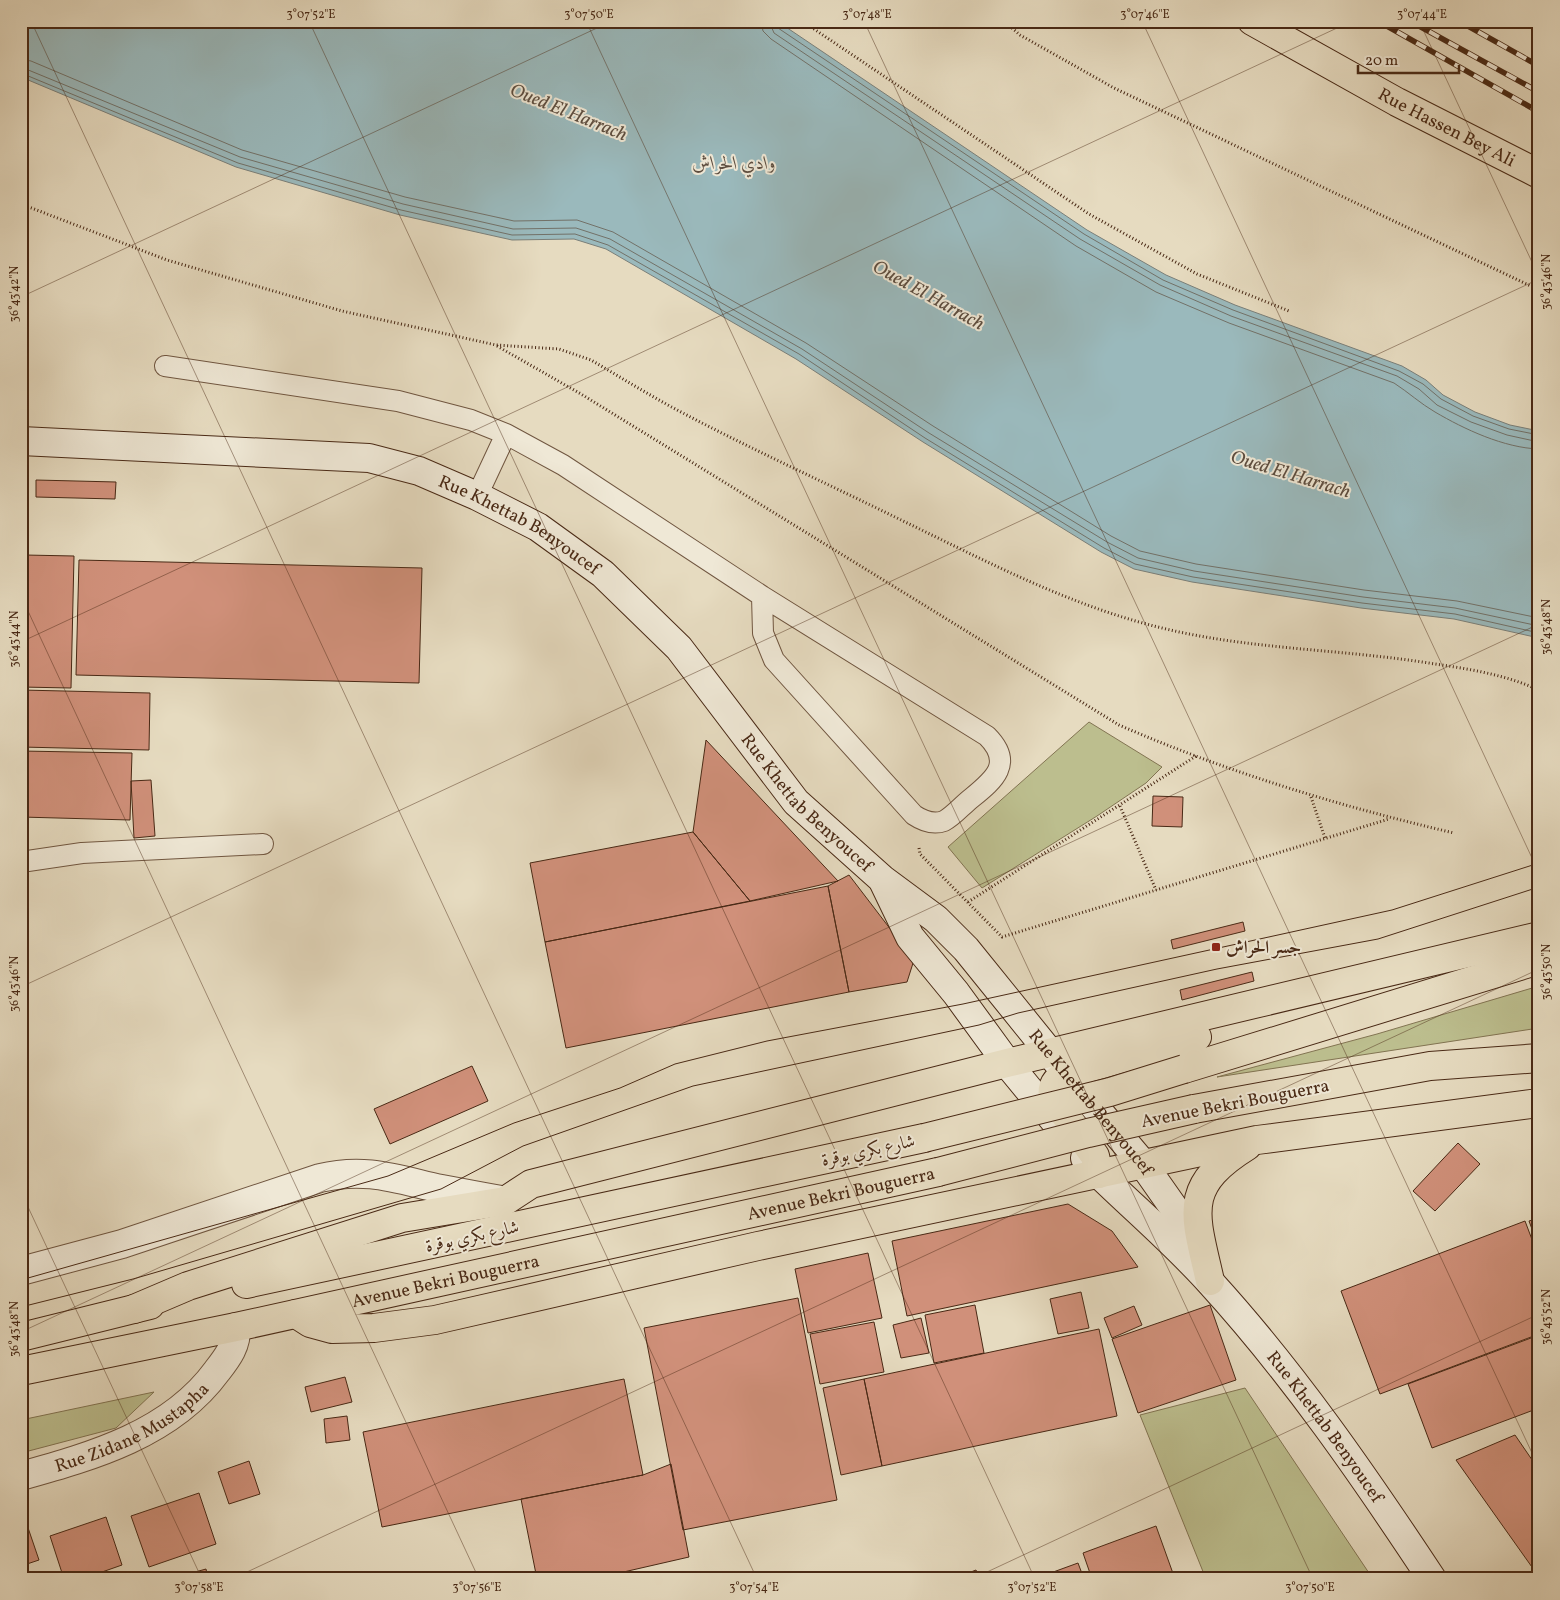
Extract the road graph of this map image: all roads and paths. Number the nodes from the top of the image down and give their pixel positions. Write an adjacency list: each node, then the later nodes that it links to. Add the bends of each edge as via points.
1 (802, 21): 7 (path, via 1089,214 1197,274)
2 (1004, 21): 6 (path, via 1020,35 1114,88)
3 (1252, 21): 4 (main road, Rue Hassen Bey Ali, via 1397,102)
4 (1539, 174)
5 (21, 204): 8 (path, via 167,260 342,311)
6 (1539, 290)
7 (1289, 311)
8 (496, 345): 14 (path, via 558,349 591,360 678,411 882,511 1026,580 1115,614 1162,628 1215,638 1404,658 1470,669 1520,681); 15 (path, via 581,394 1119,726)
9 (165, 366): 10 (lane, via 398,400 471,420)
10 (506, 434): 12 (lane); 13 (lane, via 563,465)
11 (21, 441): 12 (main road, Rue Khettab Benyoucef, via 369,458 419,471)
12 (477, 496): 24 (main road, Rue Khettab Benyoucef, via 538,527 603,574 679,648 796,802)
13 (762, 596): 18 (lane, via 763,633 774,660); 18 (lane, via 994,743 1000,761 996,778 945,820 934,823)
14 (1539, 690)
15 (1196, 755): 16 (path); 17 (path)
16 (1311, 797): 19 (path); 21 (path)
17 (1120, 806): 25 (path); 26 (path)
18 (914, 816): 26 (path, via 920,854)
19 (1390, 818): 20 (path); 21 (path)
20 (1454, 833)
21 (1325, 838): 25 (path)
22 (263, 844): 23 (lane, via 82,853)
23 (21, 862)
24 (882, 879): 30 (main road, Rue Khettab Benyoucef, via 936,919 966,949); 32 (main road, Rue Khettab Benyoucef, via 910,937 956,993)
25 (1156, 890): 26 (path, via 1002,937)
26 (968, 902)
27 (1539, 936): 29 (main road)
28 (1539, 960): 35 (main road, Avenue Bekri Bouguerra, bridge, via 1110,1092)
29 (1343, 982): 30 (main road); 33 (main road, via 1310,1001 1273,1015)
30 (1049, 1053): 32 (main road); 33 (main road, Rue Khettab Benyoucef)
31 (1539, 1058): 43 (main road, Avenue Bekri Bouguerra, bridge, via 1430,1066 1194,1109 938,1172)
32 (1007, 1064): 38 (main road, Rue Khettab Benyoucef); 39 (main road, via 531,1184)
33 (1066, 1074): 37 (main road, Rue Khettab Benyoucef); 38 (main road, via 1056,1082 1052,1092 1095,1156)
34 (1539, 1102): 36 (main road)
35 (924, 1138): 42 (main road, شارع بكري بوقرة)
36 (1257, 1140): 37 (main road); 41 (main road, via 1224,1160 1201,1189 1197,1216)
37 (1143, 1164): 38 (main road); 41 (main road, Rue Khettab Benyoucef, via 1194,1241)
38 (1099, 1174): 41 (main road, Rue Khettab Benyoucef); 43 (main road, via 758,1246 435,1320 374,1328 332,1329 310,1323)
39 (505, 1201): 40 (main road, via 388,1176 344,1172 122,1244); 42 (main road, via 402,1218 188,1286)
40 (21, 1271)
41 (1210, 1281): 48 (main road, Rue Khettab Benyoucef, via 1306,1398)
42 (134, 1309): 45 (main road, شارع بكري بوقرة)
43 (296, 1314): 44 (main road, Avenue Bekri Bouguerra)
44 (236, 1327): 46 (main road, Avenue Bekri Bouguerra); 47 (main road, Rue Zidane Mustapha, via 237,1337 228,1356 209,1382 144,1434)
45 (21, 1337)
46 (21, 1371)
47 (21, 1476)
48 (1432, 1579)

